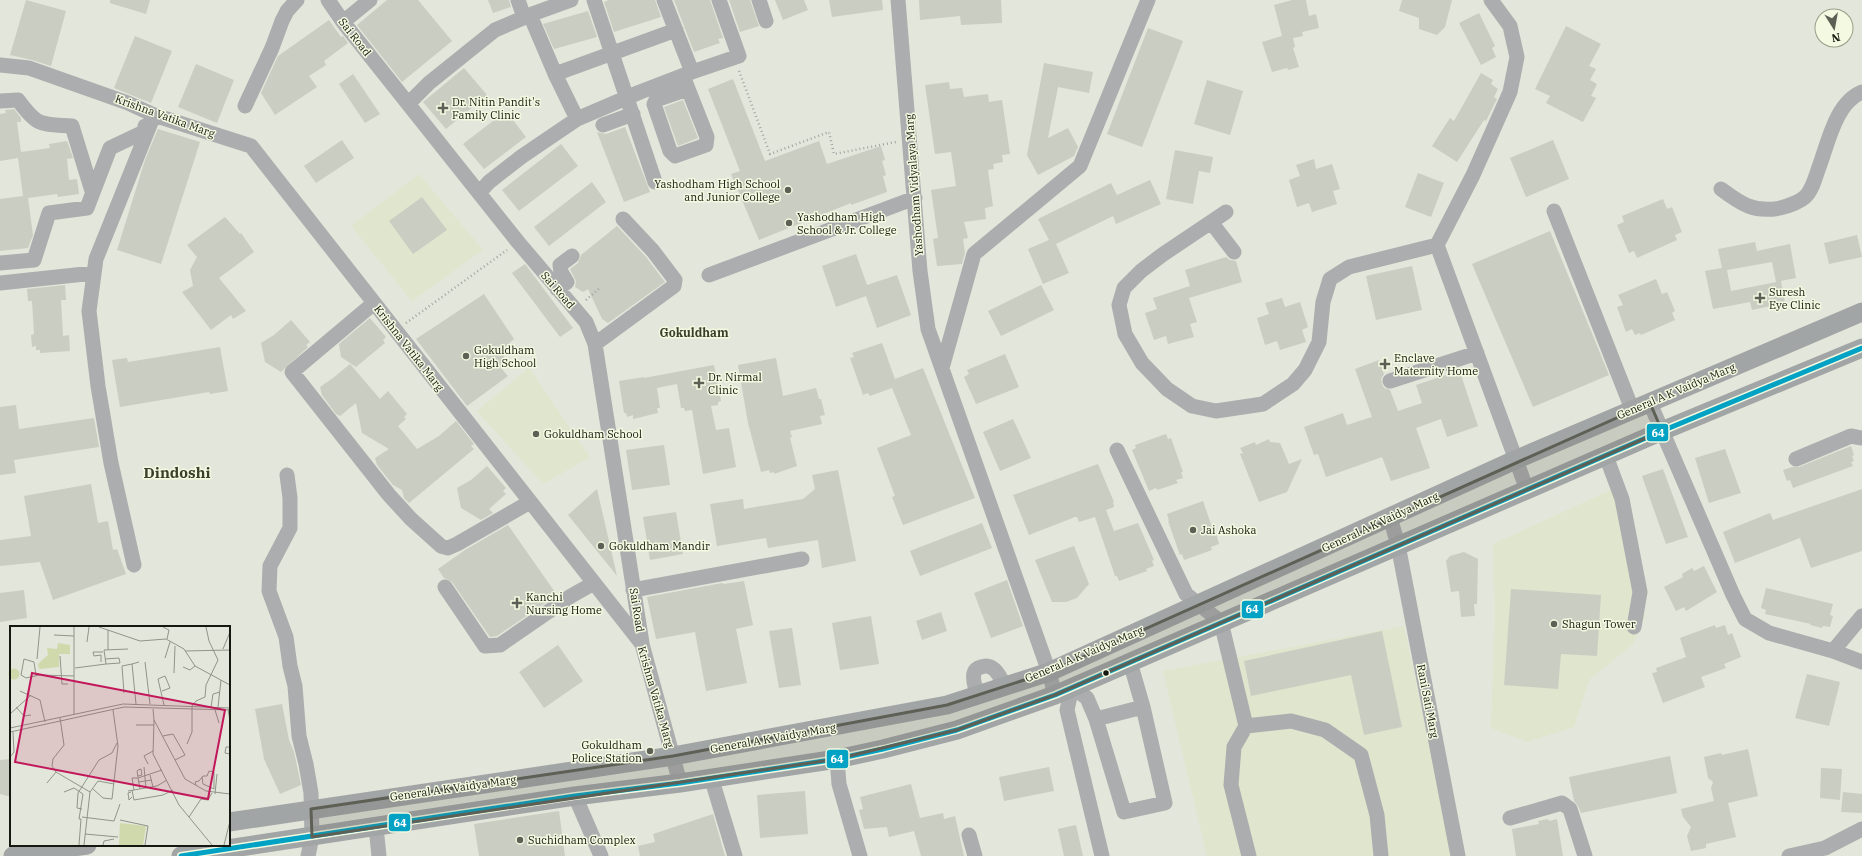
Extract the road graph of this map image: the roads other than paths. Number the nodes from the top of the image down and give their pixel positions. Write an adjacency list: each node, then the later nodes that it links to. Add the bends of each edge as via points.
1 (297, 0): 26 (street, via 282,21)
2 (328, 0): 15 (street, Sai Road)
3 (370, 0): 15 (street)
4 (518, 0): 13 (street)
5 (572, 0): 13 (street)
6 (594, 0): 17 (street)
7 (664, 0): 16 (street)
8 (719, 0): 20 (street, via 739,56)
9 (759, 0): 14 (street)
10 (898, 0): 36 (street, Yashodham Vidyalaya Marg)
11 (1148, 0): 54 (street, via 1080,166 974,254)
12 (1491, 0): 41 (street, via 1510,26 1518,57 1510,92 1473,175)
13 (533, 11): 19 (street); 25 (street, via 495,30 429,83)
14 (766, 21)
15 (343, 22): 25 (street, Sai Road)
16 (676, 30): 17 (street); 20 (street)
17 (612, 52): 19 (street); 22 (street)
18 (0, 65): 24 (street, Krishna Vatika Marg, via 29,68)
19 (555, 74): 29 (street)
20 (687, 79): 20 (street, via 654,104 670,152 676,156 706,145); 22 (street)
21 (1862, 92): 33 (street, via 1845,103 1837,117 1814,183 1804,197 1789,206 1765,211 1740,203)
22 (627, 97): 27 (street); 29 (street)
23 (0, 101): 34 (street, via 18,100 30,118 42,124 72,126)
24 (128, 103): 28 (street, Krishna Vatika Marg); 31 (street)
25 (409, 103): 35 (street, Sai Road)
26 (245, 106)
27 (633, 114): 30 (street); 32 (street)
28 (154, 115): 31 (street); 49 (street, Krishna Vatika Marg, via 251,146)
29 (577, 119): 35 (street, via 489,182)
30 (603, 126)
31 (148, 130): 34 (street, via 110,148); 45 (street, via 96,259)
32 (656, 182)
33 (1721, 189)
34 (92, 191): 44 (street, via 87,208 49,213 34,260)
35 (480, 192): 48 (street, Sai Road, via 518,242)
36 (915, 198): 46 (street); 54 (street, Yashodham Vidyalaya Marg, via 920,271 928,329)
37 (1554, 211): 57 (street)
38 (1226, 212): 40 (street)
39 (623, 219): 51 (street, via 664,264 675,280 674,286)
40 (1211, 222): 41 (street, via 1141,271 1124,288 1119,305 1125,334 1142,362 1167,389 1192,406 1216,411 1263,404 1293,384 1305,370 1319,342 1323,302 1330,279 1349,266); 42 (street)
41 (1437, 245): 53 (street)
42 (1234, 252)
43 (572, 256): 48 (street, via 560,265)
44 (0, 262)
45 (94, 273): 47 (street); 70 (street, via 89,311 98,386 111,463)
46 (709, 275)
47 (0, 283)
48 (571, 290): 51 (street, Sai Road)
49 (374, 303): 66 (street, Krishna Vatika Marg); 66 (street, via 292,372 389,495 410,519 441,546 448,548 457,544)
50 (1862, 312): 56 (main road, General A K Vaidya Marg)
51 (595, 344): 73 (street, Sai Road)
52 (1862, 348): 58 (main road)
53 (1477, 353): 55 (street); 63 (street)
54 (942, 368): 82 (street, Yashodham Vidyalaya Marg)
55 (1390, 381)
56 (1650, 402): 57 (main road, General A K Vaidya Marg); 58 (street)
57 (1632, 410): 63 (main road, General A K Vaidya Marg)
58 (1662, 431): 61 (main road); 79 (street, via 1745,619 1769,633)
59 (1862, 438): 62 (street, via 1851,436)
60 (1118, 450): 74 (street, via 1186,594)
61 (1606, 456): 65 (main road); 77 (street, via 1622,499 1640,592)
62 (1796, 459)
63 (1515, 460): 65 (street); 67 (main road, General A K Vaidya Marg)
64 (287, 475): 95 (street, via 290,528 270,566 269,591 286,637)
65 (1527, 490): 68 (main road)
66 (530, 502): 71 (street, Krishna Vatika Marg)
67 (1390, 517): 68 (street, Rani Sati Marg); 74 (main road, General A K Vaidya Marg)
68 (1398, 545): 76 (main road); 116 (street, Rani Sati Marg)
69 (802, 559): 73 (street)
70 (134, 566)
71 (594, 583): 72 (street, via 500,645 485,646); 78 (street, Krishna Vatika Marg)
72 (445, 587)
73 (633, 590): 78 (street, Sai Road)
74 (1200, 604): 76 (street); 82 (main road, General A K Vaidya Marg)
75 (1862, 616): 79 (street)
76 (1221, 622): 80 (main road); 89 (street)
77 (1634, 627)
78 (642, 644): 90 (street, Krishna Vatika Marg)
79 (1833, 651): 81 (street)
80 (1130, 662): 84 (main road); 87 (street)
81 (1862, 662)
82 (1049, 672): 83 (main road, General A K Vaidya Marg); 85 (street, Yashodham Vidyalaya Marg)
83 (1005, 686): 86 (main road, General A K Vaidya Marg); 86 (street, via 992,667 984,666 977,669 974,674)
84 (1072, 687): 85 (main road); 88 (street, via 1087,698); 113 (street, via 1068,710)
85 (1054, 694): 91 (main road, via 957,730)
86 (977, 695): 90 (main road, General A K Vaidya Marg, via 947,705)
87 (1143, 707): 88 (street); 88 (street, via 1165,803 1124,812)
88 (1096, 720)
89 (1246, 726): 114 (street, via 1234,747 1231,785); 115 (street, via 1291,721 1325,730 1360,755 1377,815)
90 (673, 756): 93 (street, Krishna Vatika Marg); 95 (main road, General A K Vaidya Marg)
91 (837, 758): 92 (main road); 111 (street, via 839,784)
92 (711, 777): 93 (main road); 110 (street)
93 (680, 783): 94 (main road)
94 (574, 796): 98 (main road); 109 (street)
95 (311, 809): 97 (main road, General A K Vaidya Marg); 101 (street)
96 (1510, 818): 117 (street, via 1562,803 1570,809)
97 (230, 822)
98 (376, 827): 101 (main road); 108 (street)
99 (1862, 829): 103 (street)
100 (969, 835): 112 (street)
101 (312, 837): 106 (main road); 107 (street)
102 (80, 846): 105 (main road)
103 (1829, 852): 104 (street)
104 (1794, 855)
105 (13, 856)
106 (181, 856)
107 (308, 856)
108 (379, 856)
109 (601, 856)
110 (735, 856)
111 (860, 856)
112 (975, 856)
113 (1102, 856)
114 (1249, 856)
115 (1381, 856)
116 (1458, 856)
117 (1584, 856)

